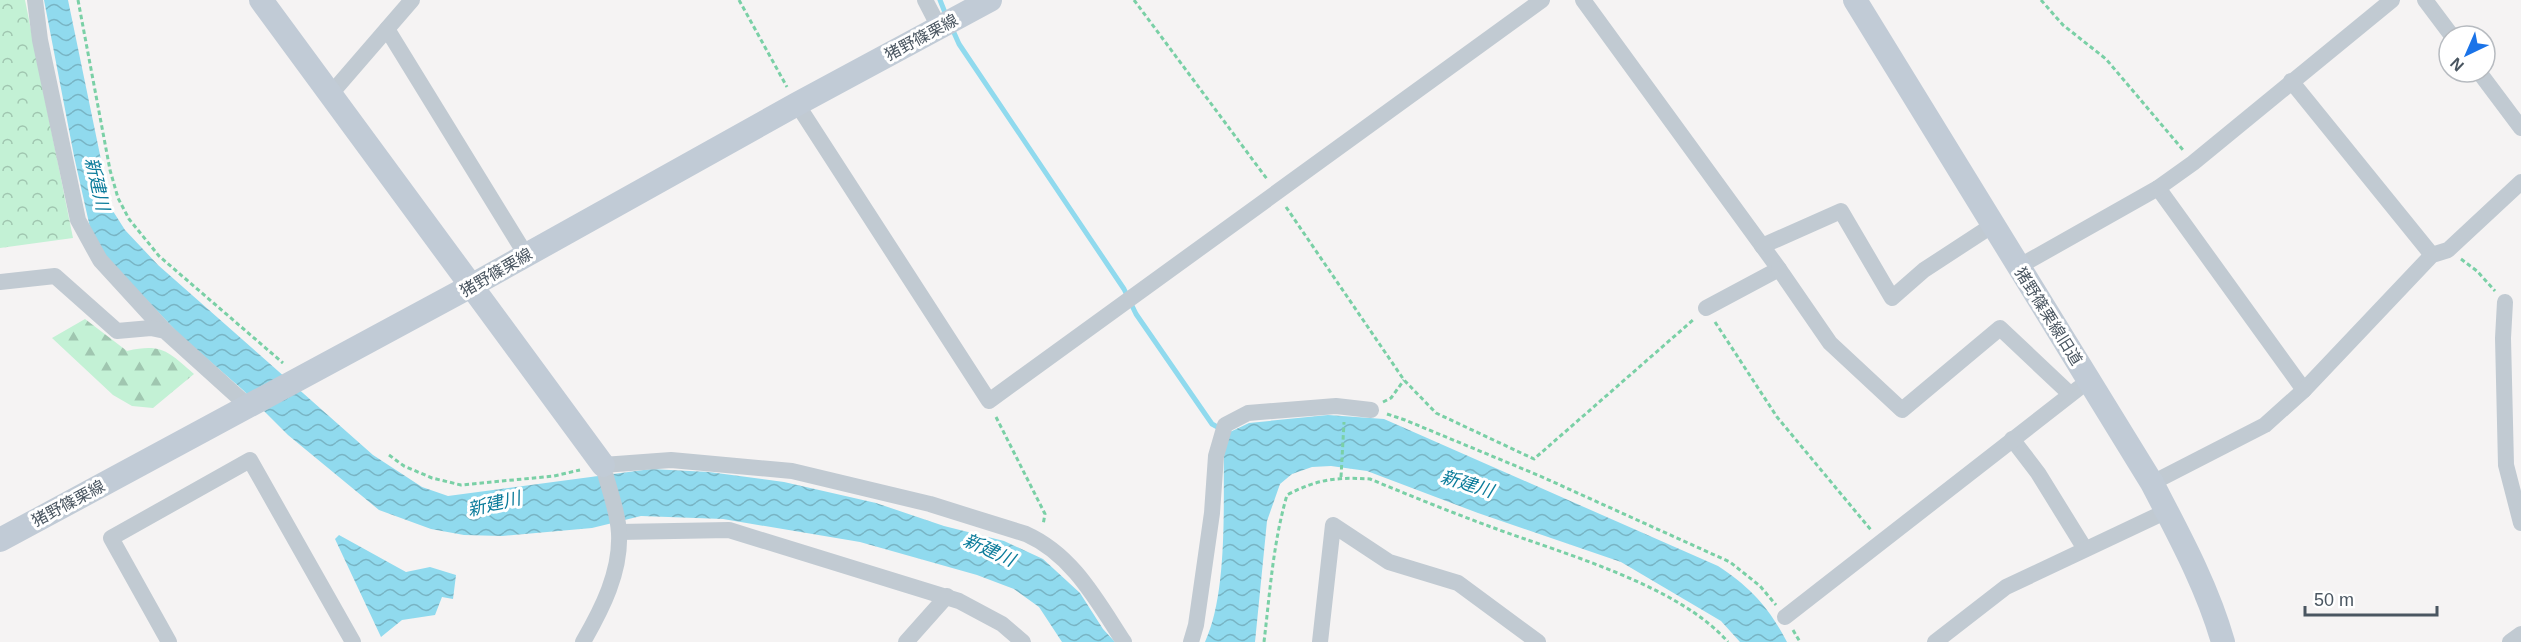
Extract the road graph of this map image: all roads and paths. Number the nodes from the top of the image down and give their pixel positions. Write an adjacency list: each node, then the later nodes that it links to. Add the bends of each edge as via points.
1 (35, 0): 38 (street, via 78,220 100,260)
2 (78, 0): 39 (path, via 110,170 117,198 129,219 159,256)
3 (261, 0): 20 (street)
4 (412, 0): 17 (street)
5 (739, 0): 21 (path)
6 (925, 0): 16 (street)
7 (990, 0): 16 (street, 猪野篠栗線)
8 (1134, 0): 26 (path)
9 (1542, 0): 26 (street)
10 (1583, 0): 28 (street)
11 (1855, 0): 27 (street, 猪野篠栗線旧道)
12 (2041, 0): 23 (path, via 2063,25 2106,59)
13 (2391, 0): 18 (street)
14 (2425, 0): 15 (street)
15 (2443, 24)
16 (939, 27): 21 (street, 猪野篠栗線)
17 (387, 29): 20 (street); 30 (street)
18 (2291, 81): 23 (street); 31 (street)
19 (2488, 84): 22 (street)
20 (329, 96): 35 (street)
21 (797, 104): 30 (street, 猪野篠栗線); 43 (street)
22 (2521, 128)
23 (2193, 163): 25 (street)
24 (2521, 182): 29 (street)
25 (2158, 188): 32 (street); 42 (street)
26 (1277, 193): 40 (path); 43 (street)
27 (1993, 225): 28 (street, via 1924,270 1892,298 1840,211); 32 (street, 猪野篠栗線旧道)
28 (1762, 246): 33 (street)
29 (2448, 250): 31 (street); 36 (path, via 2477,271)
30 (526, 255): 35 (street, 猪野篠栗線)
31 (2432, 255): 42 (street)
32 (2018, 267): 41 (street, 猪野篠栗線旧道)
33 (1779, 269): 37 (street); 41 (street, via 1830,343 1902,410 2000,328)
34 (0, 282): 38 (street, via 55,276 117,331)
35 (471, 286): 39 (street, 猪野篠栗線); 49 (street)
36 (2505, 302): 53 (street, via 2506,465)
37 (1706, 308): 40 (path, via 1534,459 1436,413); 57 (path, via 1777,417)
38 (165, 331): 44 (street)
39 (300, 378): 44 (street, 猪野篠栗線)
40 (1404, 380): 46 (path, via 1391,398)
41 (2080, 387): 47 (street); 51 (street, 猪野篠栗線旧道)
42 (2304, 390): 51 (street, via 2265,425)
43 (989, 401): 56 (path, via 1045,514)
44 (248, 406): 55 (street, 猪野篠栗線)
45 (1345, 407): 46 (street); 50 (path); 68 (street, via 1248,413 1225,425 1216,456 1212,513)
46 (1371, 410): 60 (path, via 1405,420 1540,476 1730,562 1760,586)
47 (2012, 439): 57 (street); 58 (street)
48 (389, 455): 49 (path, via 432,478 461,485 554,476)
49 (603, 465): 54 (street); 56 (street, via 671,460 792,471 930,504)
50 (1341, 477): 69 (path, via 1309,483 1287,495 1273,560); 72 (path, via 1370,479 1641,583 1718,630)
51 (2152, 483): 52 (street, 猪野篠栗線旧道)
52 (2167, 511): 58 (street); 74 (street, 猪野篠栗線旧道, via 2193,561)
53 (2521, 524)
54 (619, 532): 59 (street, via 729,530); 64 (street, via 617,565 608,593)
55 (0, 540)
56 (1040, 541): 67 (street, via 1072,566)
57 (1880, 542): 60 (street)
58 (2085, 549): 73 (street, via 2006,586)
59 (946, 596): 65 (street); 66 (street, via 1002,624)
60 (1785, 617)
61 (2521, 634): 75 (street)
62 (169, 642): 63 (street, via 111,538 250,460)
63 (353, 642)
64 (583, 642)
65 (906, 642)
66 (1023, 642)
67 (1124, 642)
68 (1191, 642)
69 (1264, 642)
70 (1320, 642): 71 (street, via 1333,525 1389,562 1458,583)
71 (1538, 642)
72 (1728, 642)
73 (1935, 642)
74 (2223, 642)
75 (2510, 642)

